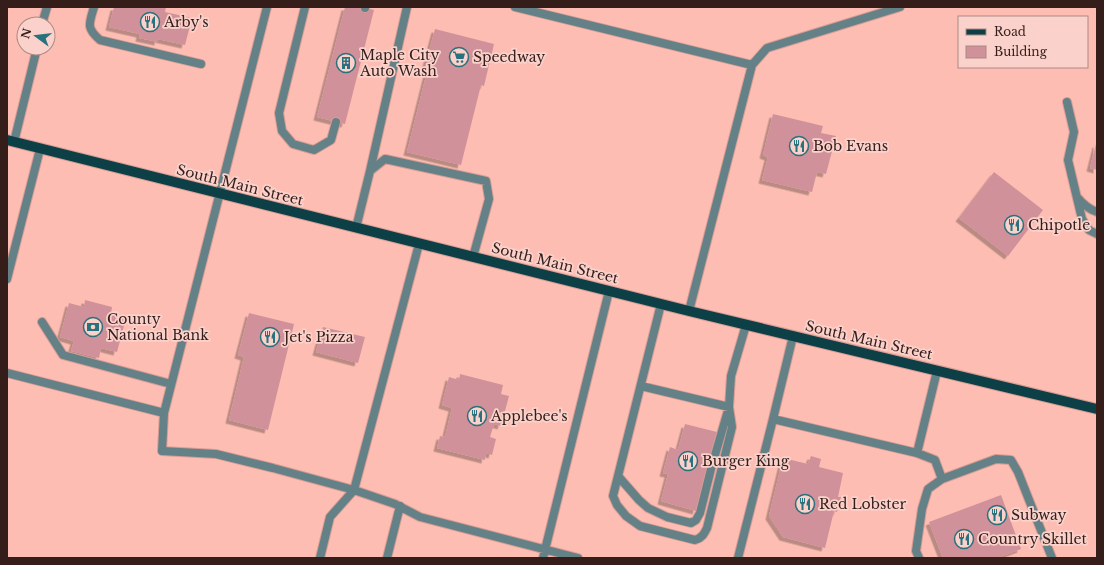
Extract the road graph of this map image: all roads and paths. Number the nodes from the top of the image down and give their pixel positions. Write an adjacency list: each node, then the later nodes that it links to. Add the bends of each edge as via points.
1 (94, 7): 8 (lane, via 90,23 92,33 100,40)
2 (267, 7): 15 (lane)
3 (305, 7): 11 (lane, via 279,113 282,131 293,144 314,150 331,140)
4 (407, 7): 14 (lane)
5 (515, 7): 9 (lane)
6 (900, 7): 9 (lane, via 767,48)
7 (35, 56): 12 (lane)
8 (201, 64)
9 (752, 65): 25 (lane)
10 (1067, 102): 16 (lane, via 1074,132 1068,160)
11 (336, 122)
12 (10, 141): 13 (main road, South Main Street)
13 (40, 149): 15 (main road, South Main Street); 22 (lane)
14 (370, 171): 18 (lane); 21 (lane, via 385,158 486,181 489,199)
15 (220, 194): 18 (main road, South Main Street); 31 (lane)
16 (1076, 197): 17 (lane, via 1087,208); 19 (lane, via 1086,227)
17 (1097, 212)
18 (356, 228): 20 (main road, South Main Street)
19 (1097, 234)
20 (419, 244): 21 (main road, South Main Street); 40 (lane)
21 (473, 257): 23 (main road, South Main Street)
22 (7, 279)
23 (609, 291): 24 (main road, South Main Street); 42 (lane)
24 (662, 304): 25 (main road, South Main Street); 32 (lane)
25 (689, 311): 27 (main road, South Main Street)
26 (42, 322): 31 (lane, via 63,355)
27 (746, 325): 28 (main road, South Main Street); 33 (lane, via 731,376)
28 (793, 336): 29 (main road, South Main Street); 36 (lane)
29 (938, 371): 34 (main road, South Main Street); 37 (lane)
30 (7, 373): 35 (lane)
31 (171, 384): 35 (lane)
32 (641, 386): 33 (lane); 38 (lane)
33 (729, 407): 38 (lane, via 696,520 691,523 659,514 639,500); 38 (lane, via 732,427 708,528 704,535 694,540 640,526 634,522 617,505 613,496)
34 (1097, 409)
35 (164, 412): 40 (lane, via 162,451 216,454)
36 (772, 418): 37 (lane); 46 (lane)
37 (917, 453): 39 (lane, via 935,460)
38 (618, 476)
39 (942, 479): 47 (lane, via 928,489 922,508 916,551); 48 (lane, via 996,459 1011,460)
40 (354, 490): 41 (lane); 43 (lane, via 330,517)
41 (400, 506): 42 (lane, via 420,517); 44 (lane)
42 (544, 554): 45 (lane)
43 (320, 558)
44 (387, 558)
45 (578, 558)
46 (738, 558)
47 (919, 558)
48 (1052, 558)

